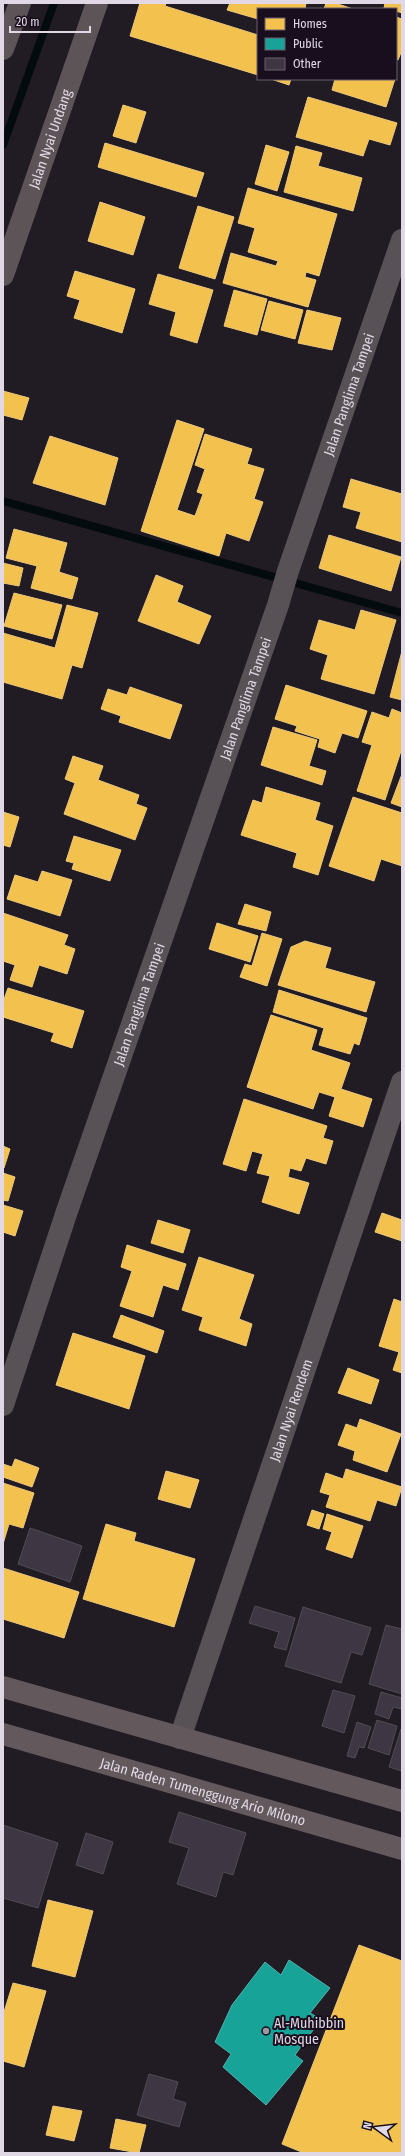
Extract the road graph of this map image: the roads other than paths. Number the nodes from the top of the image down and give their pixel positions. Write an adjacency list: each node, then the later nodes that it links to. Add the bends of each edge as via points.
1 (20, 3): 3 (street)
2 (97, 3): 5 (street, Jalan Nyai Undang)
3 (3, 49)
4 (402, 240): 7 (street, Jalan Panglima Tampei, via 67,1211)
5 (3, 275)
6 (402, 1082): 10 (street, Jalan Nyai Rendem)
7 (3, 1405)
8 (3, 1687): 10 (highway)
9 (3, 1734): 12 (highway, Jalan Raden Tumenggung Ario Milono)
10 (180, 1738): 11 (highway)
11 (402, 1801)
12 (402, 1849)

